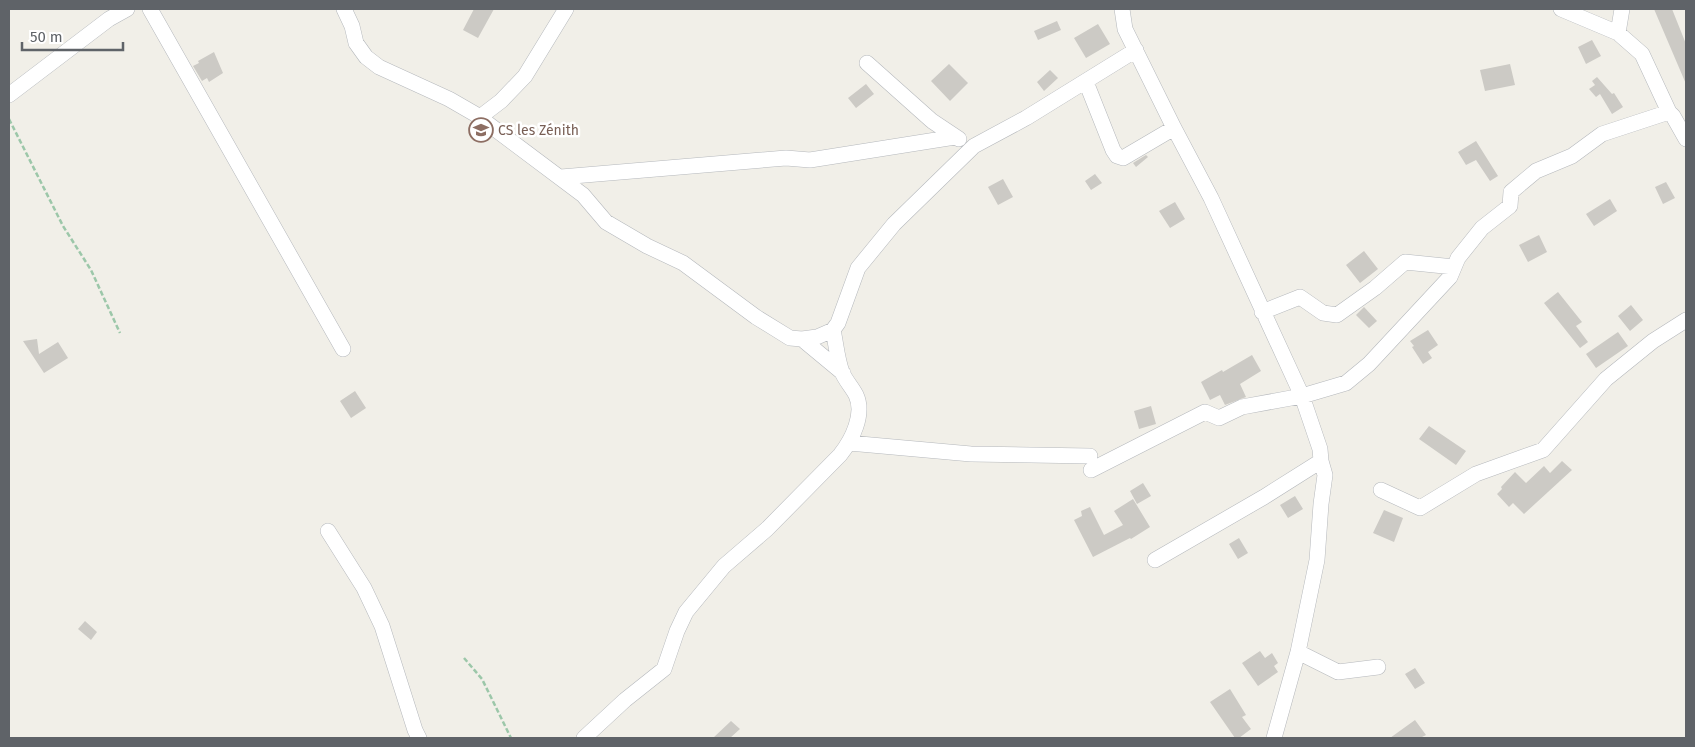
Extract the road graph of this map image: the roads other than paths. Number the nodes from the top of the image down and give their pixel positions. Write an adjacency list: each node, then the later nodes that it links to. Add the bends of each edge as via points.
1 (127, 9): 12 (street, via 109,19)
2 (150, 9): 25 (street)
3 (344, 9): 14 (street, via 356,44 366,57)
4 (566, 9): 14 (street, via 525,76)
5 (1122, 9): 9 (street, via 1125,29)
6 (1561, 9): 8 (street)
7 (1622, 9): 8 (street)
8 (1618, 33): 13 (street, via 1642,54)
9 (1136, 50): 11 (street); 15 (street)
10 (867, 63): 16 (street, via 932,121)
11 (1086, 82): 15 (street, via 1117,156 1123,158); 18 (street)
12 (9, 95)
13 (1668, 112): 17 (street); 20 (street, via 1602,134 1572,156 1536,171 1511,192 1510,206 1482,228)
14 (480, 117): 19 (street)
15 (1174, 128): 21 (street, via 1211,198)
16 (956, 137): 18 (street); 19 (street, via 810,160 786,158)
17 (1686, 139)
18 (974, 146): 23 (street, via 894,224 858,268)
19 (561, 177): 24 (street, via 583,195 606,222 683,263 790,338)
20 (1454, 267): 21 (street, via 1405,262 1376,288 1337,315 1323,313 1300,297); 27 (street, via 1450,277 1369,364 1346,383)
21 (1262, 312): 27 (street)
22 (1686, 320): 30 (street, via 1653,341 1606,379 1543,450 1476,474 1420,508)
23 (833, 330): 24 (street); 26 (street)
24 (802, 339): 26 (street)
25 (342, 349)
26 (843, 373): 28 (street, via 859,405 856,428)
27 (1302, 396): 28 (street, via 1242,407 1219,418 1205,412 1090,463); 29 (street, via 1320,450)
28 (849, 443): 36 (street, via 767,530 724,566 705,589 683,618 664,669)
29 (1320, 461): 32 (street); 33 (street, via 1325,475 1317,560)
30 (1381, 490)
31 (328, 531): 35 (street, via 364,588 382,626)
32 (1155, 560)
33 (1298, 652): 34 (street, via 1338,672); 37 (street)
34 (1378, 667)
35 (419, 738)
36 (584, 738)
37 (1274, 738)

